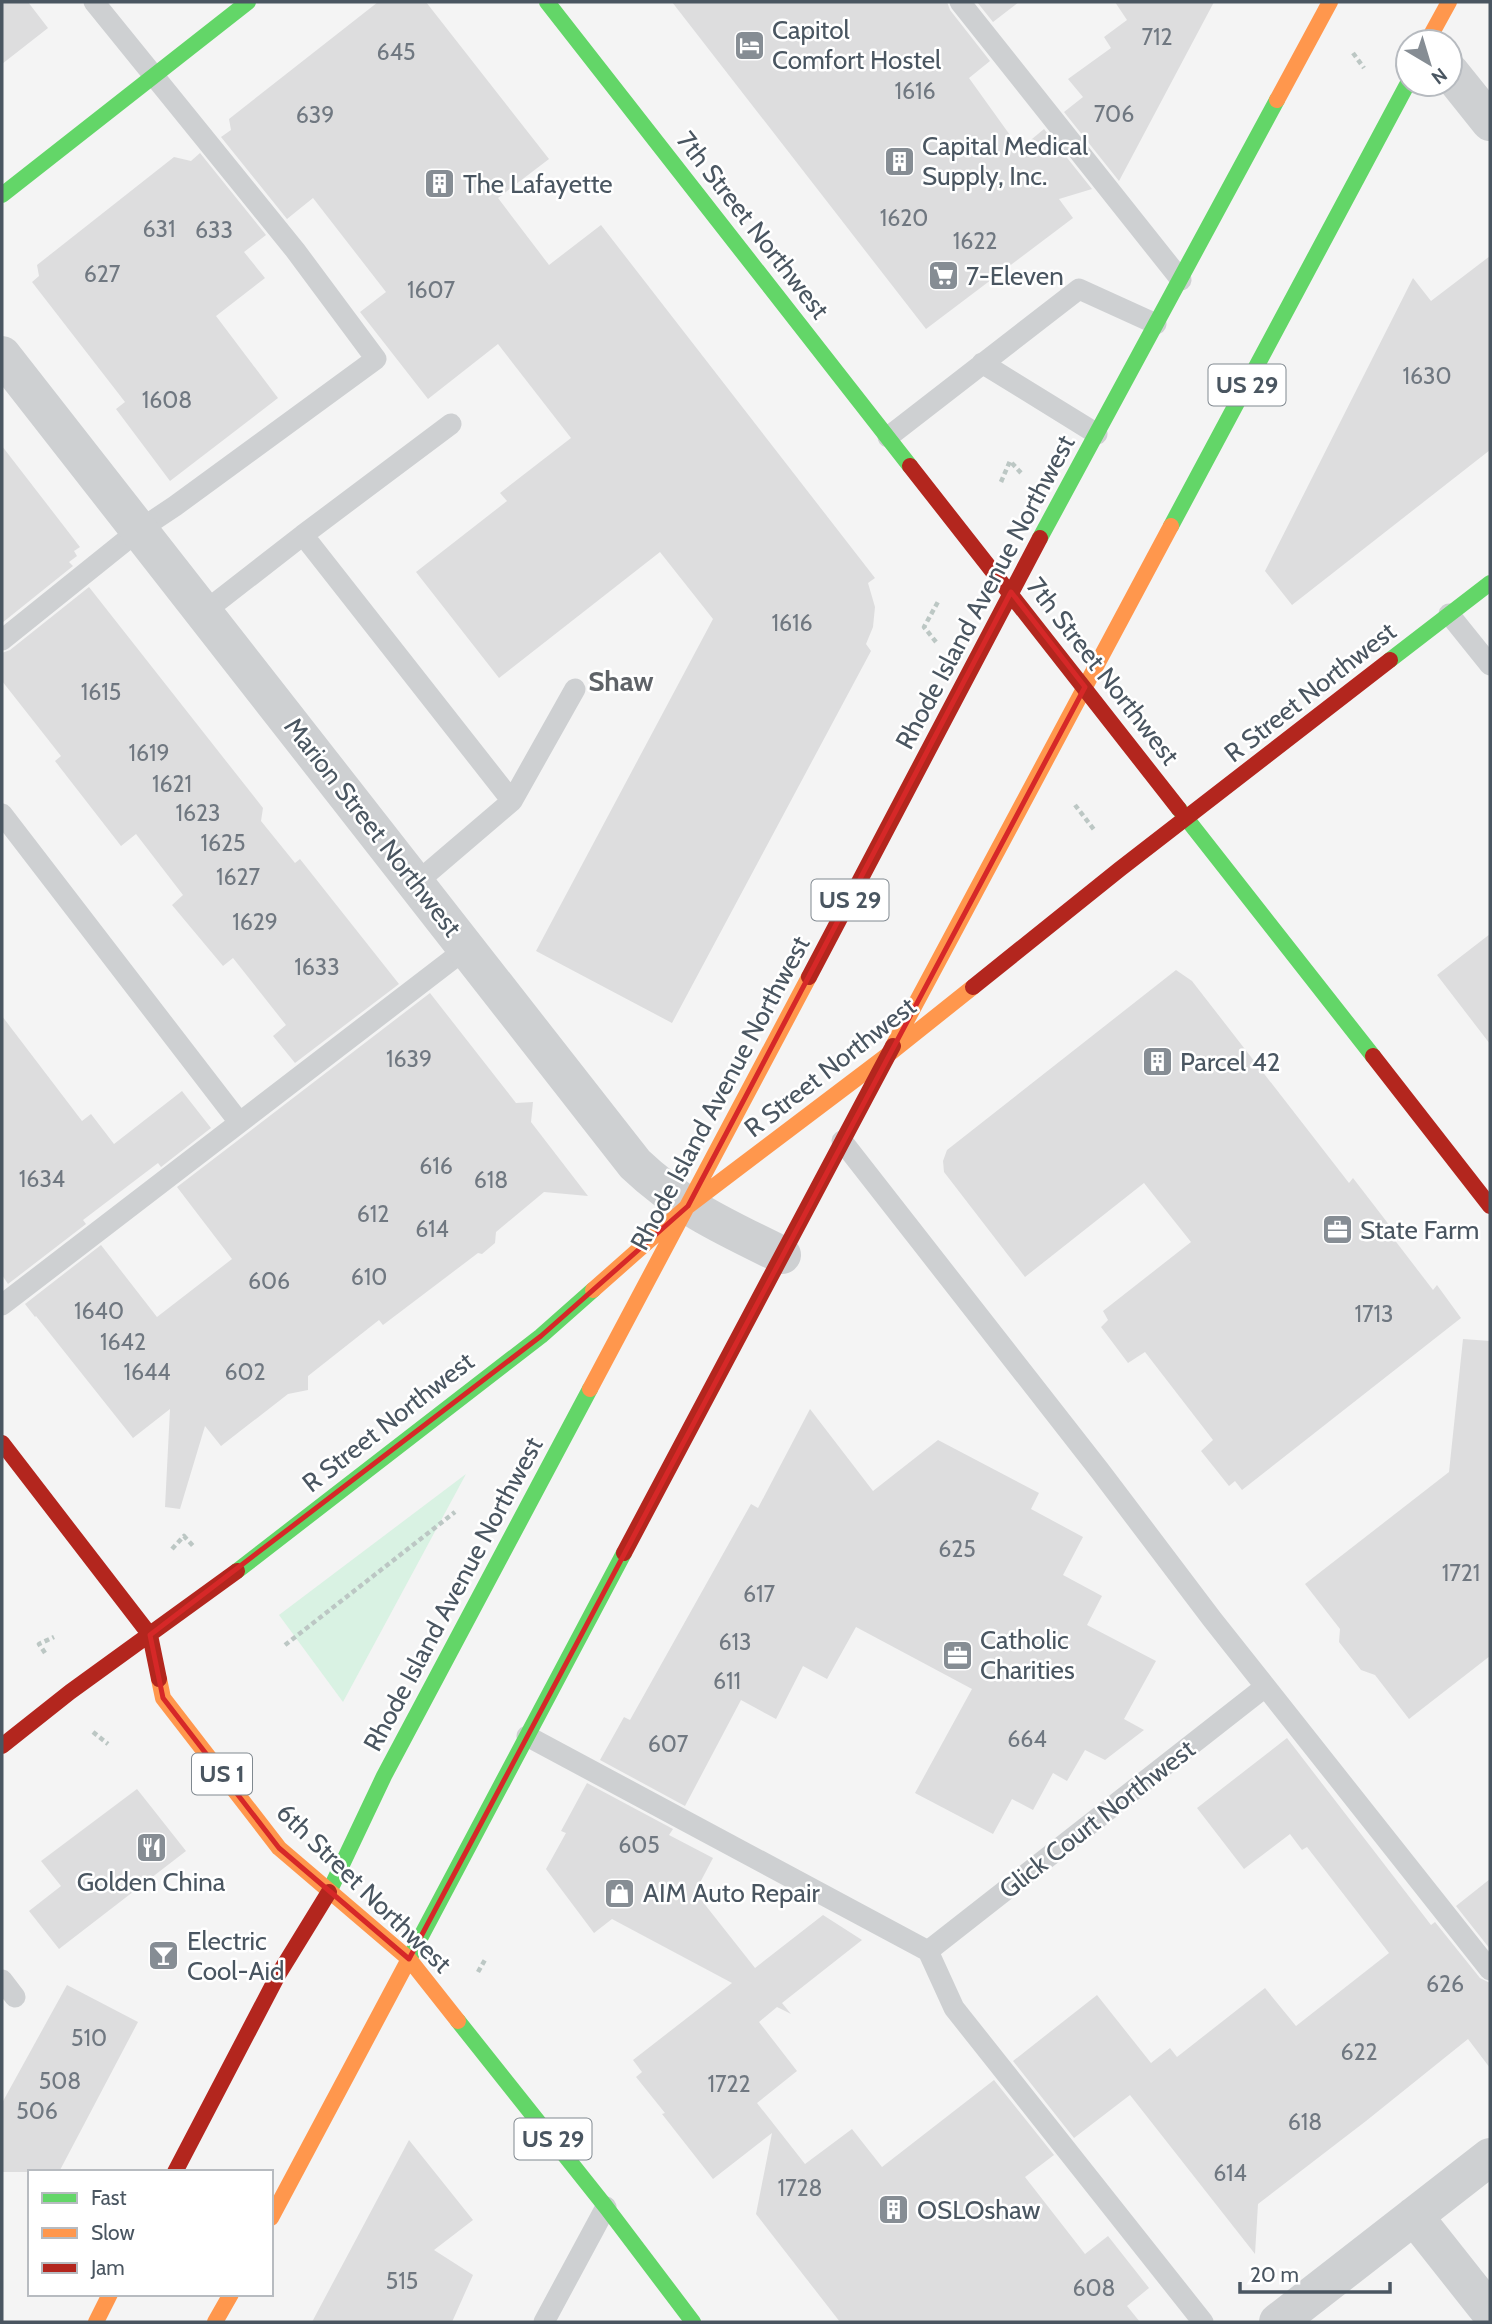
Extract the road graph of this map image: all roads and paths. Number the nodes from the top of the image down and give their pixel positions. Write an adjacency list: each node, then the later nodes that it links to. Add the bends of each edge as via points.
1 (94, 2): 9 (lane)
2 (248, 2): 9 (main road)
3 (547, 2): 21 (main road, 7th Street Northwest)
4 (960, 2): 15 (lane)
5 (1330, 2): 15 (main road, Rhode Island Avenue Northwest / US 29)
6 (1449, 2): 7 (main road)
7 (1435, 28)
8 (1347, 45): 10 (path)
9 (152, 76): 14 (main road); 24 (lane, via 295,250 376,359)
10 (1371, 77)
11 (1464, 90): 13 (street)
12 (1400, 98): 34 (main road, US 29)
13 (1490, 122)
14 (2, 195)
15 (1181, 280): 16 (main road, Rhode Island Avenue Northwest / US 29)
16 (1156, 324): 18 (lane, via 1079,289); 20 (main road, Rhode Island Avenue Northwest / US 29)
17 (2, 355): 24 (street, Marion Street Northwest)
18 (982, 363): 20 (lane); 21 (lane)
19 (451, 424): 25 (lane)
20 (1097, 434): 27 (main road, Rhode Island Avenue Northwest / US 29)
21 (888, 437): 27 (main road, 7th Street Northwest)
22 (1026, 478): 23 (path, via 1010,461)
23 (1001, 482)
24 (139, 530): 29 (street, Marion Street Northwest); 31 (lane)
25 (303, 535): 29 (lane); 36 (lane)
26 (1490, 583): 30 (main road, R Street Northwest)
27 (1011, 592): 34 (main road, 7th Street Northwest); 46 (main road, Rhode Island Avenue Northwest / US 29)
28 (939, 600): 32 (path, via 924,627)
29 (204, 612): 41 (street, Marion Street Northwest)
30 (1450, 614): 33 (lane); 39 (main road, R Street Northwest)
31 (2, 640)
32 (941, 648)
33 (1490, 665)
34 (1085, 687): 39 (main road, 7th Street Northwest); 43 (main road)
35 (575, 689): 36 (lane)
36 (512, 801): 41 (lane)
37 (1074, 804): 40 (path)
38 (2, 814): 44 (lane)
39 (1187, 818): 43 (main road, R Street Northwest); 47 (main road, 7th Street Northwest)
40 (1097, 834)
41 (416, 883): 42 (street, Marion Street Northwest)
42 (467, 948): 44 (lane); 46 (street, Marion Street Northwest, via 635,1164)
43 (889, 1054): 45 (main road); 46 (main road, R Street Northwest)
44 (239, 1122): 49 (lane)
45 (842, 1141): 48 (main road); 58 (lane)
46 (688, 1206): 48 (street, Marion Street Northwest); 54 (main road, R Street Northwest, via 541,1336); 63 (main road, Rhode Island Avenue Northwest / US 29, via 390,1764)
47 (1490, 1206)
48 (782, 1255): 60 (main road)
49 (2, 1304)
50 (2, 1443): 54 (main road, 6th Street Northwest / US 1)
51 (455, 1512): 56 (path)
52 (172, 1549): 53 (path, via 184,1535)
53 (198, 1551)
54 (150, 1635): 62 (main road, R Street Northwest); 63 (main road, 6th Street Northwest / US 1, via 163,1698 279,1848)
55 (54, 1637): 57 (path, via 39,1644)
56 (285, 1645)
57 (46, 1654)
58 (1265, 1687): 64 (lane, Glick Court Northwest); 66 (lane)
59 (93, 1732): 61 (path)
60 (527, 1736): 64 (lane); 65 (main road)
61 (108, 1744)
62 (2, 1746)
63 (329, 1892): 65 (main road, 6th Street Northwest / US 1); 70 (main road, Rhode Island Avenue Northwest, via 278,1975)
64 (928, 1951): 81 (lane, via 954,2008)
65 (409, 1959): 71 (main road, 6th Street Northwest / US 29); 72 (main road)
66 (1490, 1970)
67 (2, 1980): 68 (lane)
68 (15, 1997)
69 (1490, 2157): 73 (street)
70 (176, 2170)
71 (606, 2207): 79 (lane); 80 (main road, 6th Street Northwest / US 29)
72 (273, 2214)
73 (1414, 2216): 76 (street); 82 (street)
74 (109, 2296): 77 (main road)
75 (230, 2296): 78 (main road)
76 (1490, 2312)
77 (96, 2322)
78 (215, 2322)
79 (544, 2322)
80 (693, 2322)
81 (1203, 2322)
82 (1278, 2322)

